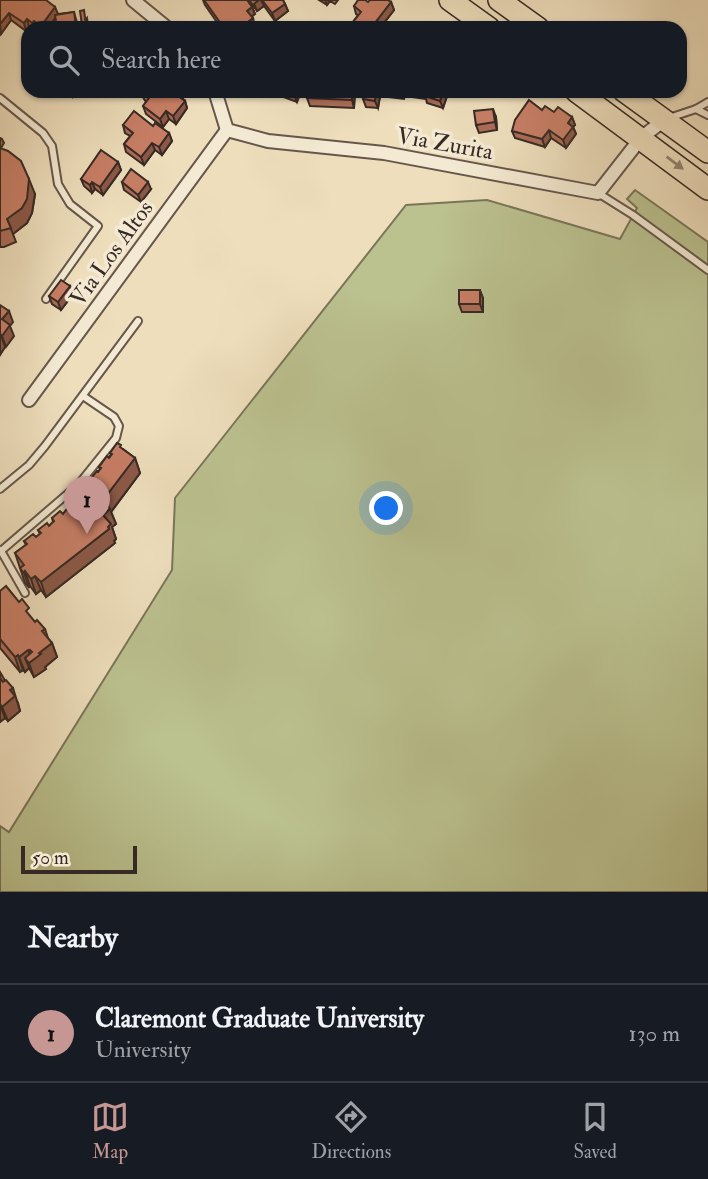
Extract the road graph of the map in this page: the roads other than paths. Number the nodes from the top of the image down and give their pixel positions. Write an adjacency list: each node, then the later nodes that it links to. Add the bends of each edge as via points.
1 (133, 0): 4 (street)
2 (450, 0): 5 (main road)
3 (499, 0): 6 (main road)
4 (158, 21)
5 (479, 21)
6 (528, 21)
7 (0, 98): 21 (lane, via 43,133 52,146 58,184 70,204 98,226)
8 (217, 98): 15 (street)
9 (586, 98): 16 (main road)
10 (634, 98): 14 (main road)
11 (708, 102): 12 (lane)
12 (696, 109): 13 (lane); 14 (lane)
13 (708, 115)
14 (664, 120): 16 (street); 17 (main road)
15 (227, 130): 19 (street, Via Zurita, via 268,141 384,153); 24 (street, Via Los Altos)
16 (641, 138): 18 (main road, one-way to 18); 19 (street)
17 (708, 152)
18 (708, 189)
19 (598, 192): 20 (lane)
20 (708, 270)
21 (46, 299)
22 (138, 321): 23 (lane)
23 (83, 396): 25 (lane, via 29,465); 26 (lane, via 114,417 119,426 116,438 79,484)
24 (29, 400)
25 (0, 489)
26 (0, 551): 27 (lane)
27 (25, 593)

